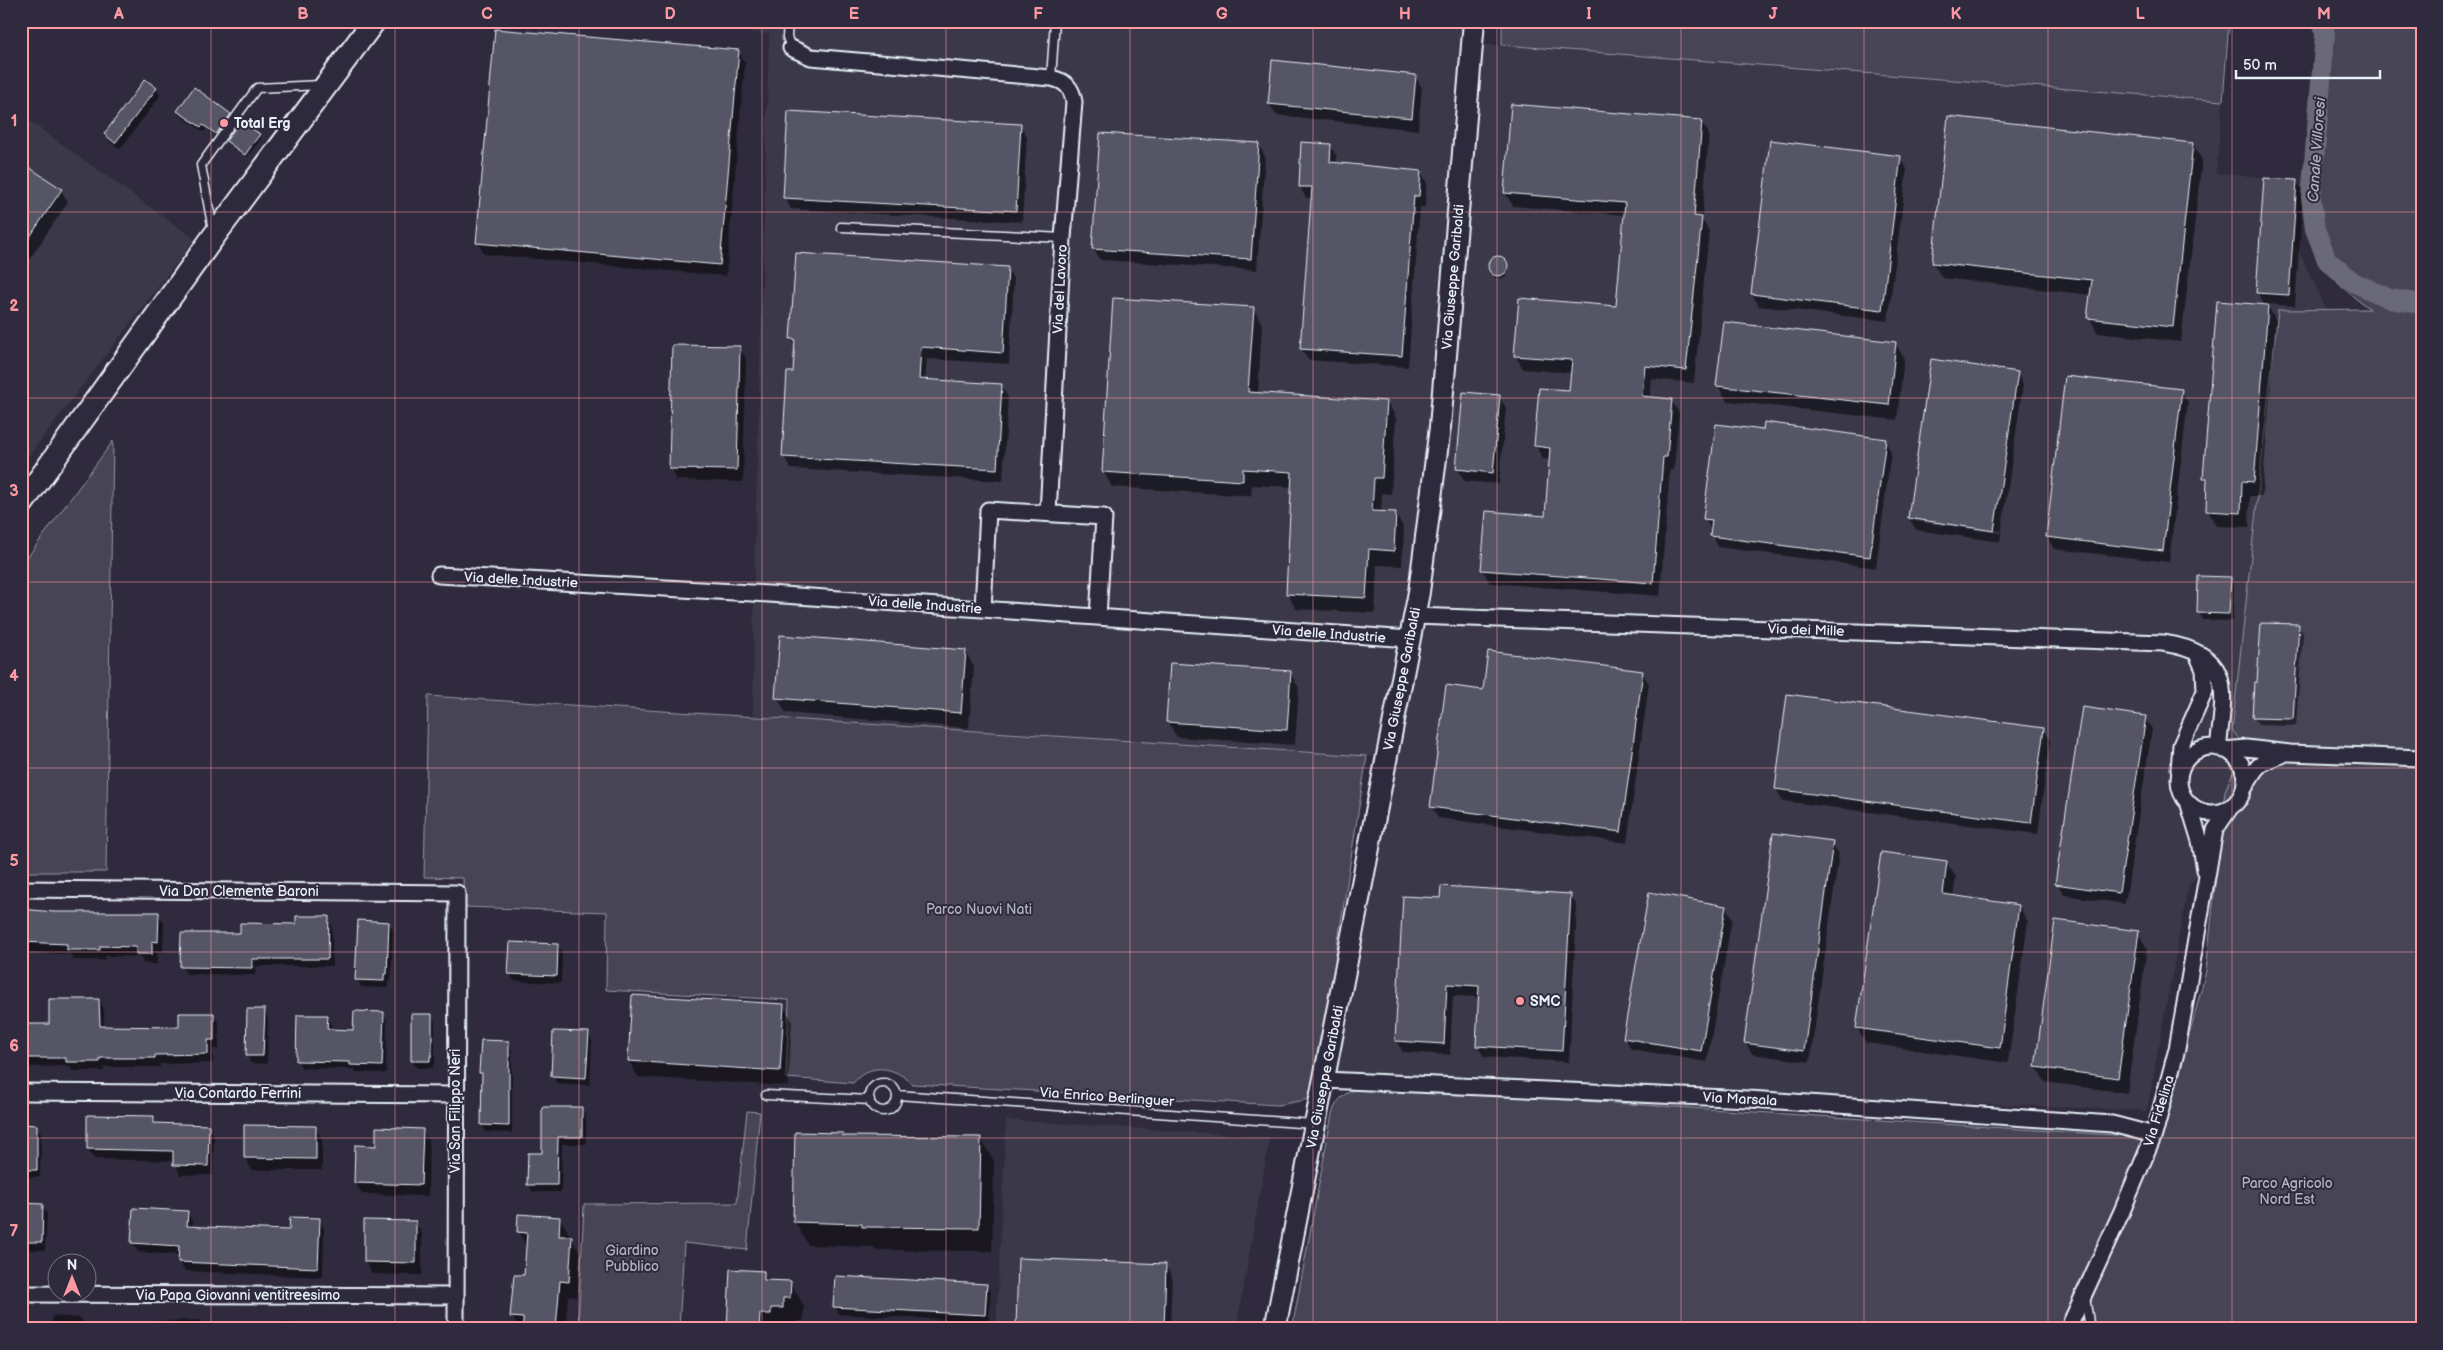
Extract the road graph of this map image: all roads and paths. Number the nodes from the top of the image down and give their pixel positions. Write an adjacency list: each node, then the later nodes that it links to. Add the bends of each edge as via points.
1 (374, 21): 7 (main road)
2 (788, 21): 5 (lane, via 786,37)
3 (1056, 21): 6 (lane)
4 (1474, 21): 15 (street, Via Giuseppe Garibaldi, via 1438,447)
5 (791, 48): 6 (street, Via del Lavoro, via 810,57)
6 (1051, 78): 10 (street, Via del Lavoro, via 1067,84 1074,102)
7 (328, 85): 9 (main road); 9 (lane, via 257,88 201,165)
8 (841, 228): 10 (lane)
9 (214, 236): 11 (main road)
10 (1063, 238): 12 (street, Via del Lavoro)
11 (21, 505)
12 (1048, 514): 14 (street, via 988,510); 16 (street, via 1104,517)
13 (439, 576): 14 (street, Via delle Industrie)
14 (983, 609): 16 (street, Via delle Industrie)
15 (1414, 616): 17 (street, Via Giuseppe Garibaldi); 18 (street, Via dei Mille, via 2162,643 2187,647)
16 (1098, 617): 17 (street, Via delle Industrie)
17 (1410, 639): 29 (street, Via Giuseppe Garibaldi)
18 (2196, 652): 19 (street, Via dei Mille, via 2219,672 2223,688); 22 (street, via 2204,670 2205,691 2181,744)
19 (2221, 749): 20 (street); 22 (street, via 2208,747 2190,755 2183,763); 23 (street, via 2239,761 2245,779)
20 (2290, 753): 21 (street); 23 (street, Via Fidelina, via 2263,760 2254,769)
21 (2422, 758)
22 (2178, 782): 24 (street, Via Fidelina)
23 (2244, 789): 25 (street, Via Fidelina)
24 (2189, 805): 25 (street, via 2209,814); 26 (street, Via Fidelina, via 2200,841)
25 (2230, 808): 26 (street, Via Fidelina, via 2215,830)
26 (2206, 878): 36 (street, Via Fidelina, via 2177,1049)
27 (21, 889): 28 (street, Via Don Clemente Baroni)
28 (456, 893): 31 (street, Via San Filippo Neri)
29 (1324, 1080): 35 (street, Via Giuseppe Garibaldi); 36 (street, Via Marsala, via 1749,1099 2112,1124)
30 (21, 1092): 31 (street, Via Contardo Ferrini)
31 (455, 1095): 39 (street, Via San Filippo Neri)
32 (766, 1095): 34 (lane)
33 (897, 1095): 34 (lane, via 892,1107 884,1110 873,1106); 34 (lane, Via Enrico Berlinguer, via 892,1086 883,1083 871,1090); 35 (lane, Via Enrico Berlinguer)
34 (870, 1100)
35 (1316, 1124): 41 (street, Via Giuseppe Garibaldi)
36 (2154, 1135): 37 (street, Via Fidelina)
37 (2084, 1293): 42 (street, Via Fidelina); 43 (lane)
38 (21, 1294): 39 (street, Via Papa Giovanni ventitreesimo)
39 (456, 1296): 40 (street, Via San Filippo Neri)
40 (456, 1329)
41 (1275, 1329)
42 (2068, 1329)
43 (2090, 1329)

